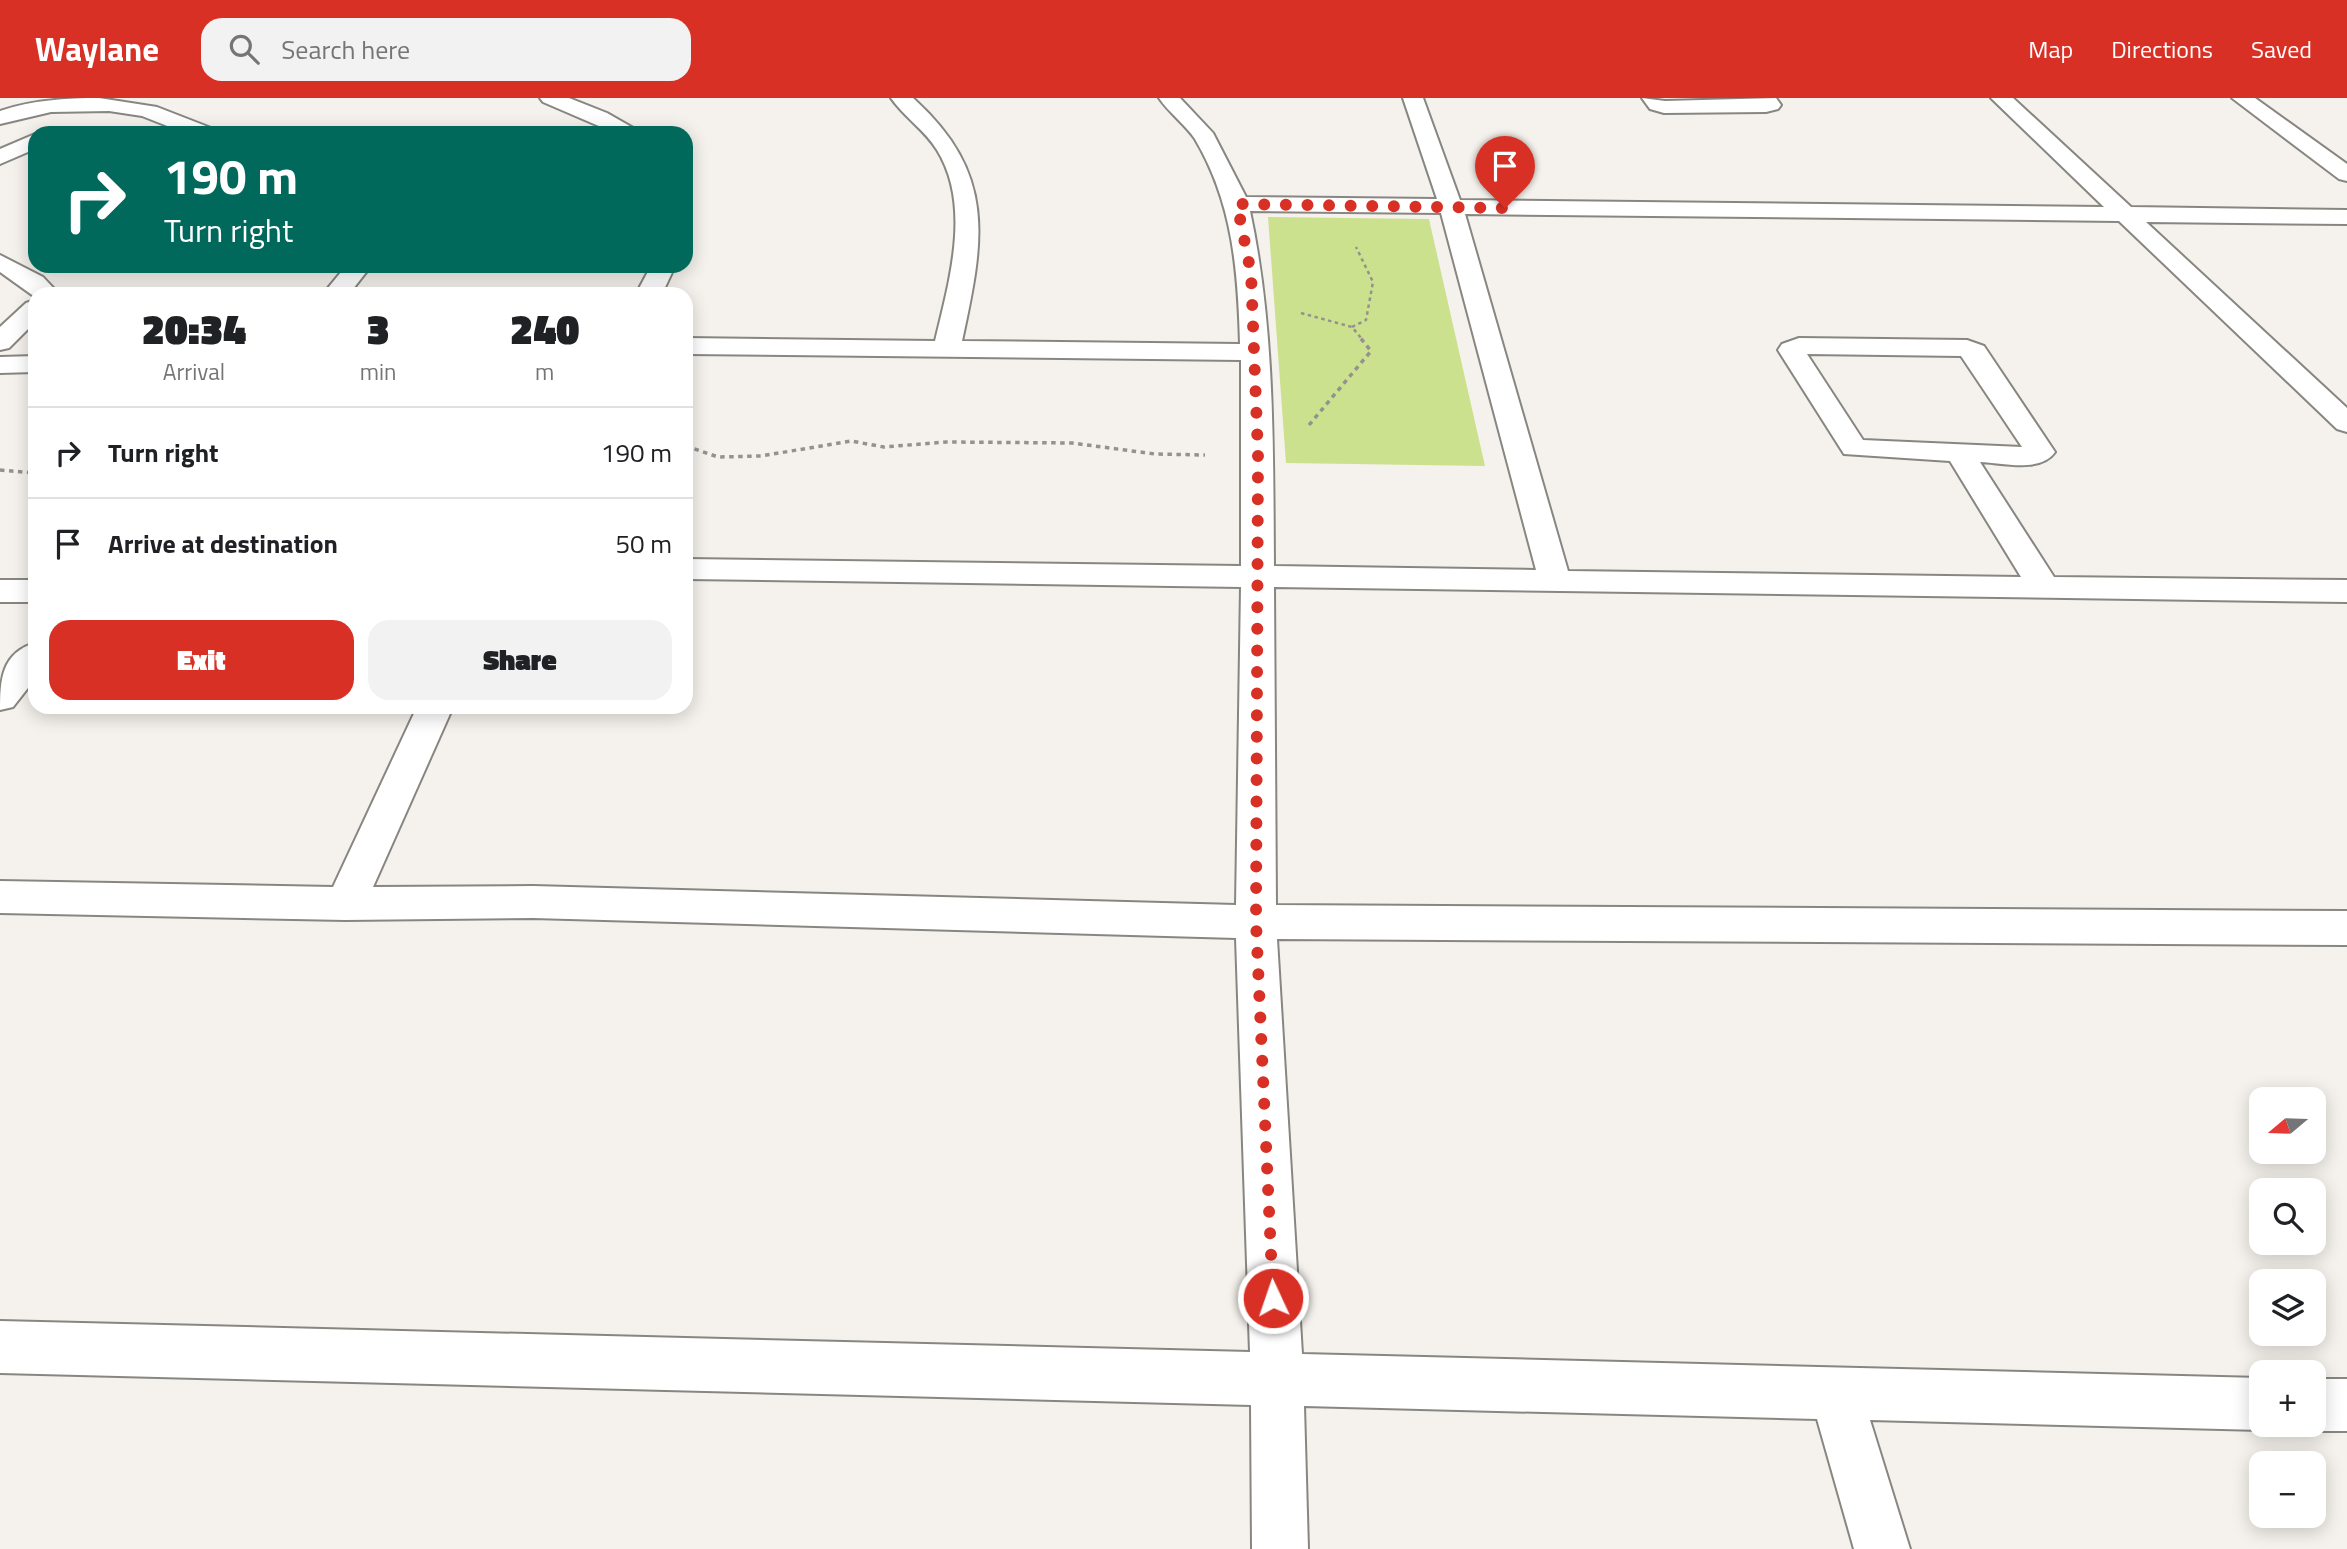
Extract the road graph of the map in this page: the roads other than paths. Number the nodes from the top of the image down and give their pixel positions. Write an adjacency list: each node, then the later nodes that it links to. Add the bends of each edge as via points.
1 (139, 98): 10 (street)
2 (550, 98): 14 (street)
3 (901, 98): 29 (street, via 936,133 955,161 966,192 964,271)
4 (1169, 98): 18 (street, via 1202,133)
5 (1413, 98): 19 (street)
6 (1653, 98): 7 (street, via 1664,107 1771,105)
7 (1766, 98)
8 (2001, 98): 20 (street)
9 (2242, 98): 17 (street)
10 (118, 106): 11 (street, via 42,107); 12 (street); 13 (street, via 158,114)
11 (0, 118)
12 (75, 124)
13 (186, 126)
14 (617, 126)
15 (28, 144): 16 (street)
16 (0, 157)
17 (2347, 174)
18 (1237, 204): 19 (street); 30 (street, via 1251,273)
19 (1451, 208): 20 (street); 37 (street)
20 (2126, 214): 21 (street); 33 (street)
21 (2347, 217)
22 (0, 262): 24 (street)
23 (353, 273): 25 (street)
24 (39, 287)
25 (342, 287)
26 (28, 315): 27 (street)
27 (0, 342)
28 (693, 346): 29 (street)
29 (947, 347): 30 (street)
30 (1252, 352): 36 (street, via 1258,454)
31 (0, 365): 32 (street)
32 (28, 365)
33 (2347, 423)
34 (1959, 454): 34 (street, via 2034,456 2040,452 1974,352 1961,347 1907,346 1799,346 1791,350 1854,448); 38 (street)
35 (693, 569): 36 (street)
36 (1257, 574): 37 (street); 47 (street)
37 (1555, 582): 38 (street)
38 (2045, 589): 41 (street)
39 (0, 591): 40 (street)
40 (28, 591)
41 (2347, 591)
42 (28, 664): 43 (street)
43 (0, 698)
44 (432, 714): 46 (street)
45 (0, 897): 46 (street)
46 (345, 904): 47 (street, via 533,902)
47 (1256, 922): 48 (street); 50 (street)
48 (2347, 928)
49 (0, 1347): 50 (street)
50 (1277, 1378): 51 (street); 55 (street)
51 (1836, 1394): 52 (street); 56 (street)
52 (2249, 1404)
53 (2326, 1405): 54 (street)
54 (2347, 1405)
55 (1280, 1549)
56 (1882, 1549)

